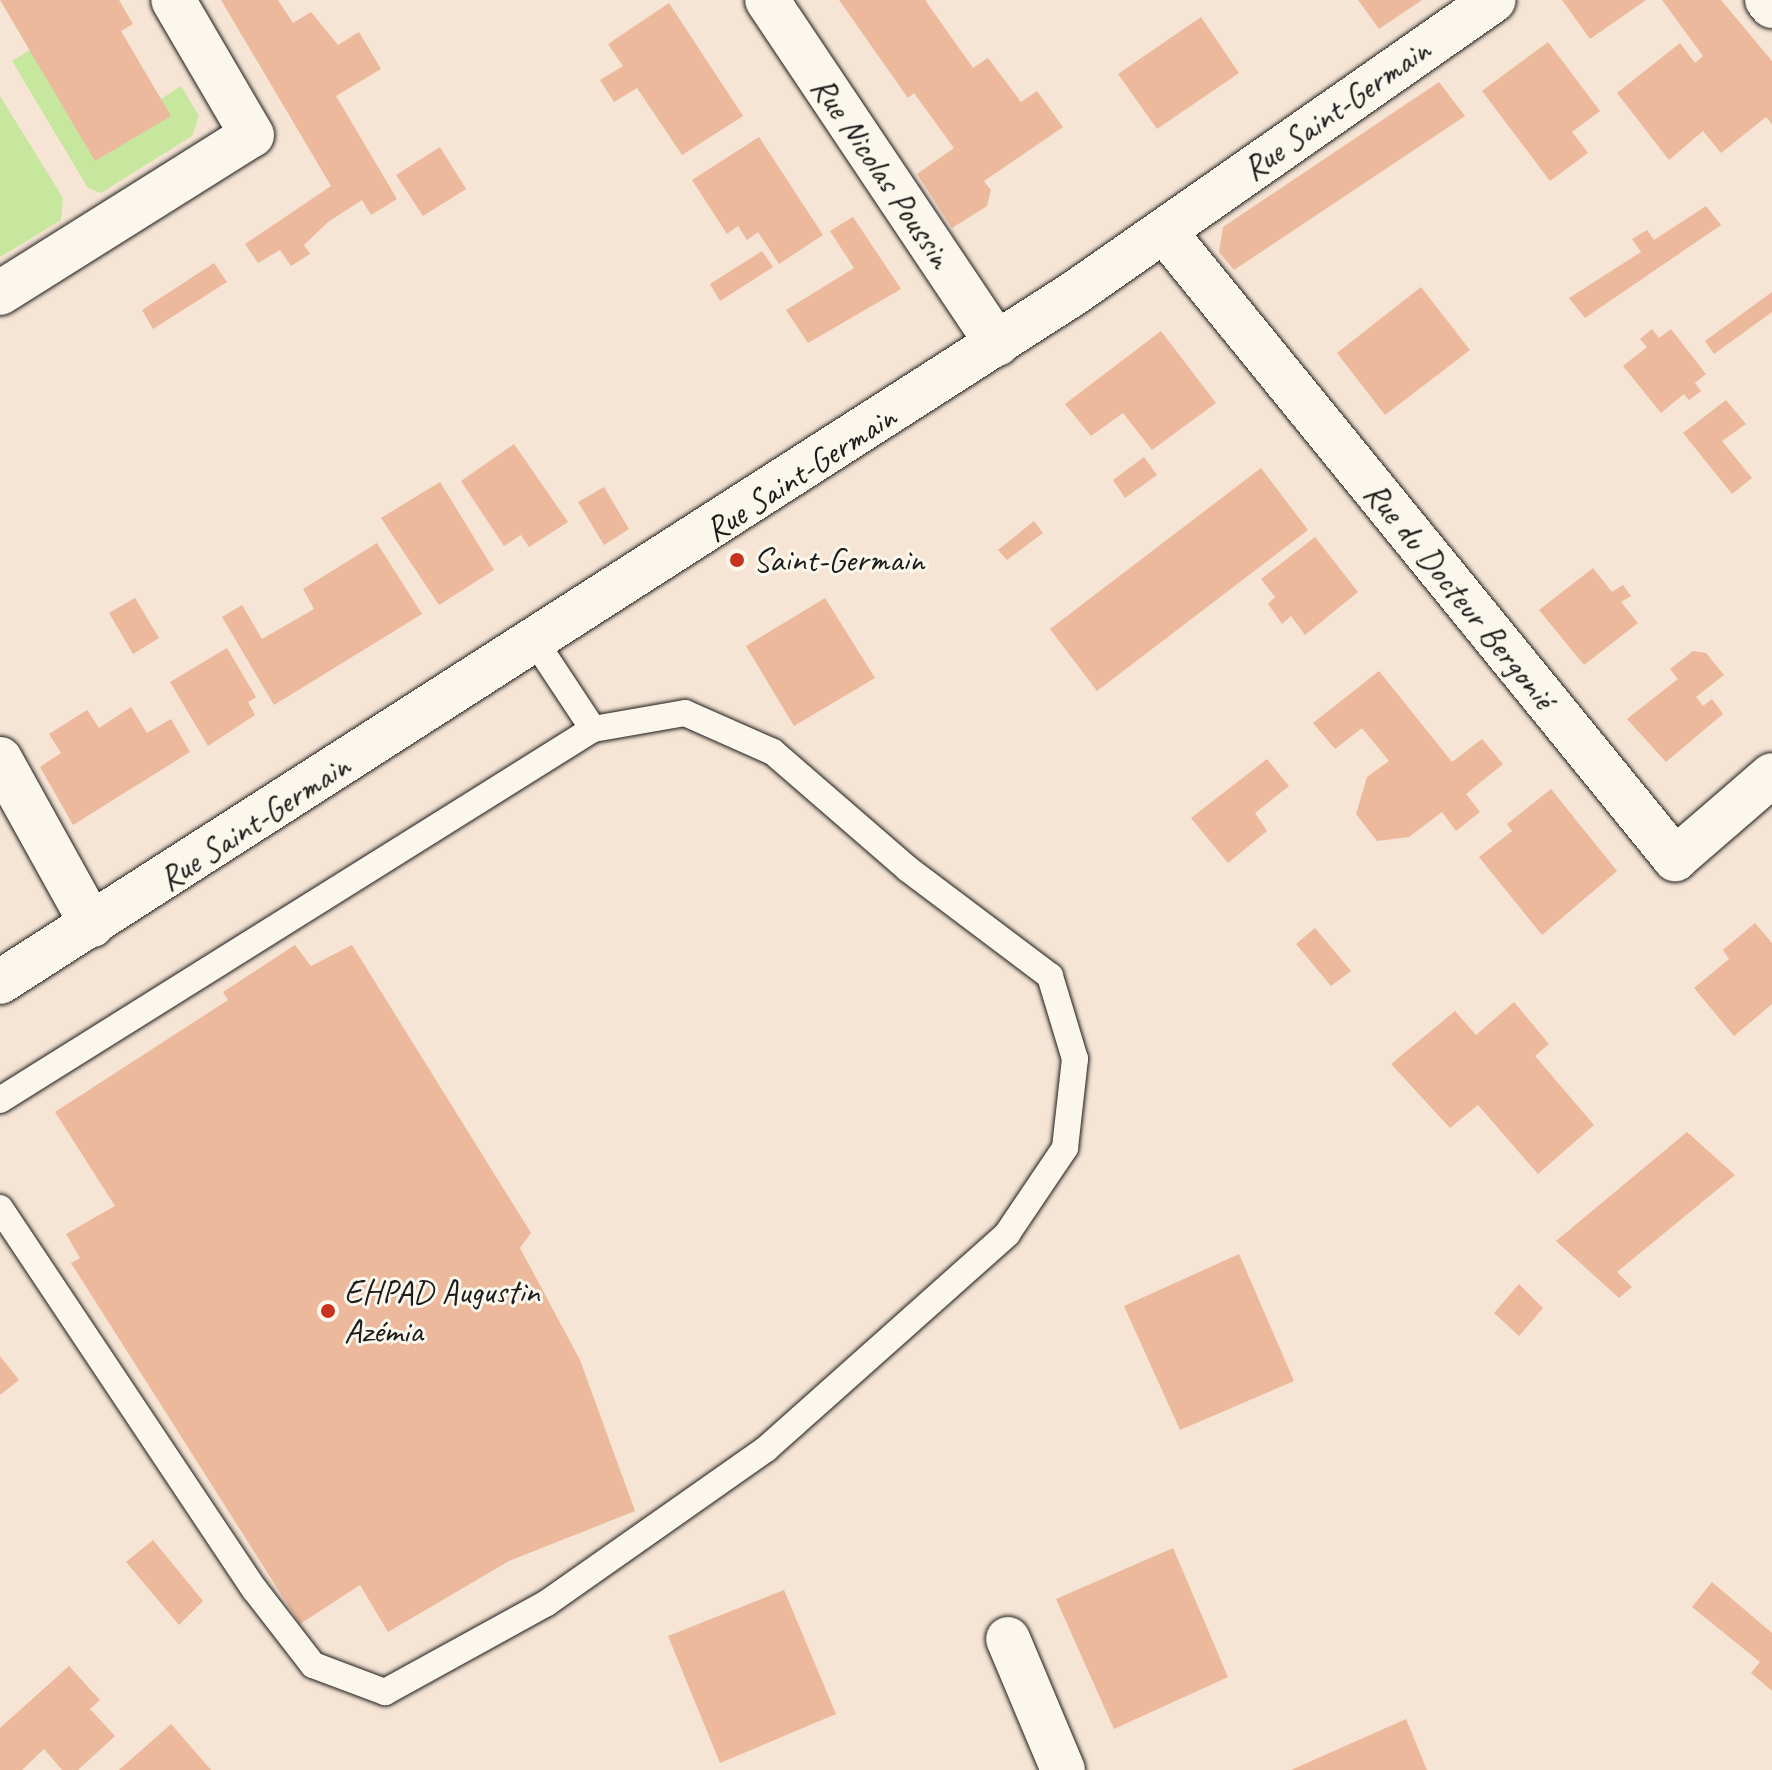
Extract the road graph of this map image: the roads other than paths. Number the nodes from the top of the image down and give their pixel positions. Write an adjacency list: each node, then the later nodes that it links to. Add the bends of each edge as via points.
1 (173, 0): 7 (street, via 252,135)
2 (767, 0): 8 (street, Rue Nicolas Poussin)
3 (1494, 0): 6 (street, Rue Saint-Germain)
4 (1767, 0): 5 (street)
5 (1772, 6)
6 (1164, 231): 8 (street, Rue Saint-Germain); 12 (street, Rue du Docteur Bergonié, via 1675,859)
7 (0, 293)
8 (997, 344): 9 (street, Rue Saint-Germain)
9 (536, 643): 10 (lane); 13 (street, Rue Saint-Germain)
10 (593, 729): 15 (lane); 16 (lane, via 685,713 773,752 908,869 1050,976 1075,1059 1065,1148 1007,1234 766,1449 547,1603 385,1692 313,1665 255,1590)
11 (0, 759): 13 (street)
12 (1772, 775)
13 (92, 925): 14 (street, Rue Saint-Germain)
14 (0, 982)
15 (0, 1100)
16 (0, 1208)
17 (1008, 1639): 18 (street)
18 (1063, 1770)

